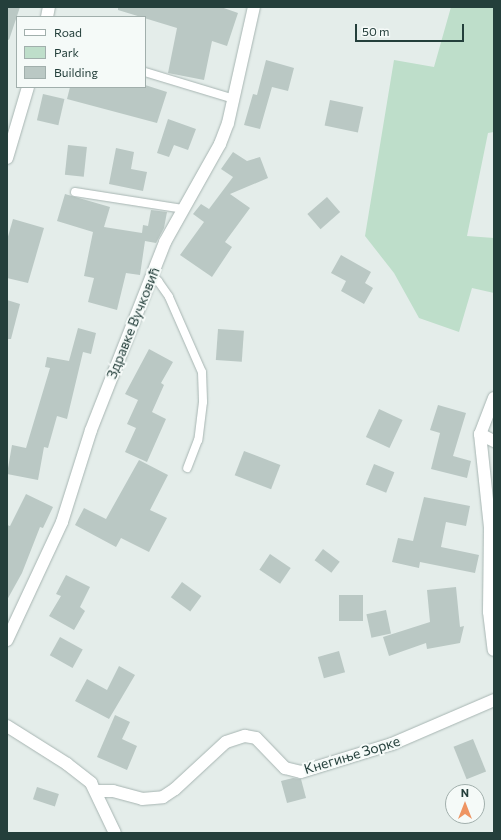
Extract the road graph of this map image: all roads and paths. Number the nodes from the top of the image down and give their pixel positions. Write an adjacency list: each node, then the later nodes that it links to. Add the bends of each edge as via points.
1 (254, 7): 4 (street, Здравке Вучковић)
2 (146, 72): 4 (lane)
3 (28, 88): 5 (street)
4 (234, 99): 7 (street, Здравке Вучковић, via 220,144)
5 (7, 158)
6 (75, 192): 7 (lane)
7 (183, 209): 8 (street, Здравке Вучковић)
8 (152, 276): 12 (lane, via 169,297 202,372 203,402 198,440); 13 (street, Здравке Вучковић, via 91,430 62,522)
9 (494, 398): 10 (street)
10 (480, 434): 11 (street); 14 (street, via 490,528 489,612)
11 (494, 441)
12 (187, 468)
13 (7, 640)
14 (494, 650)
15 (494, 700): 17 (street, Кнегиње Зорке, via 392,744 301,772 285,768 256,738 245,736 226,742 163,797 142,799 113,791)
16 (7, 726): 17 (street, via 67,764)
17 (97, 791): 18 (street, via 102,809)
18 (115, 833)

